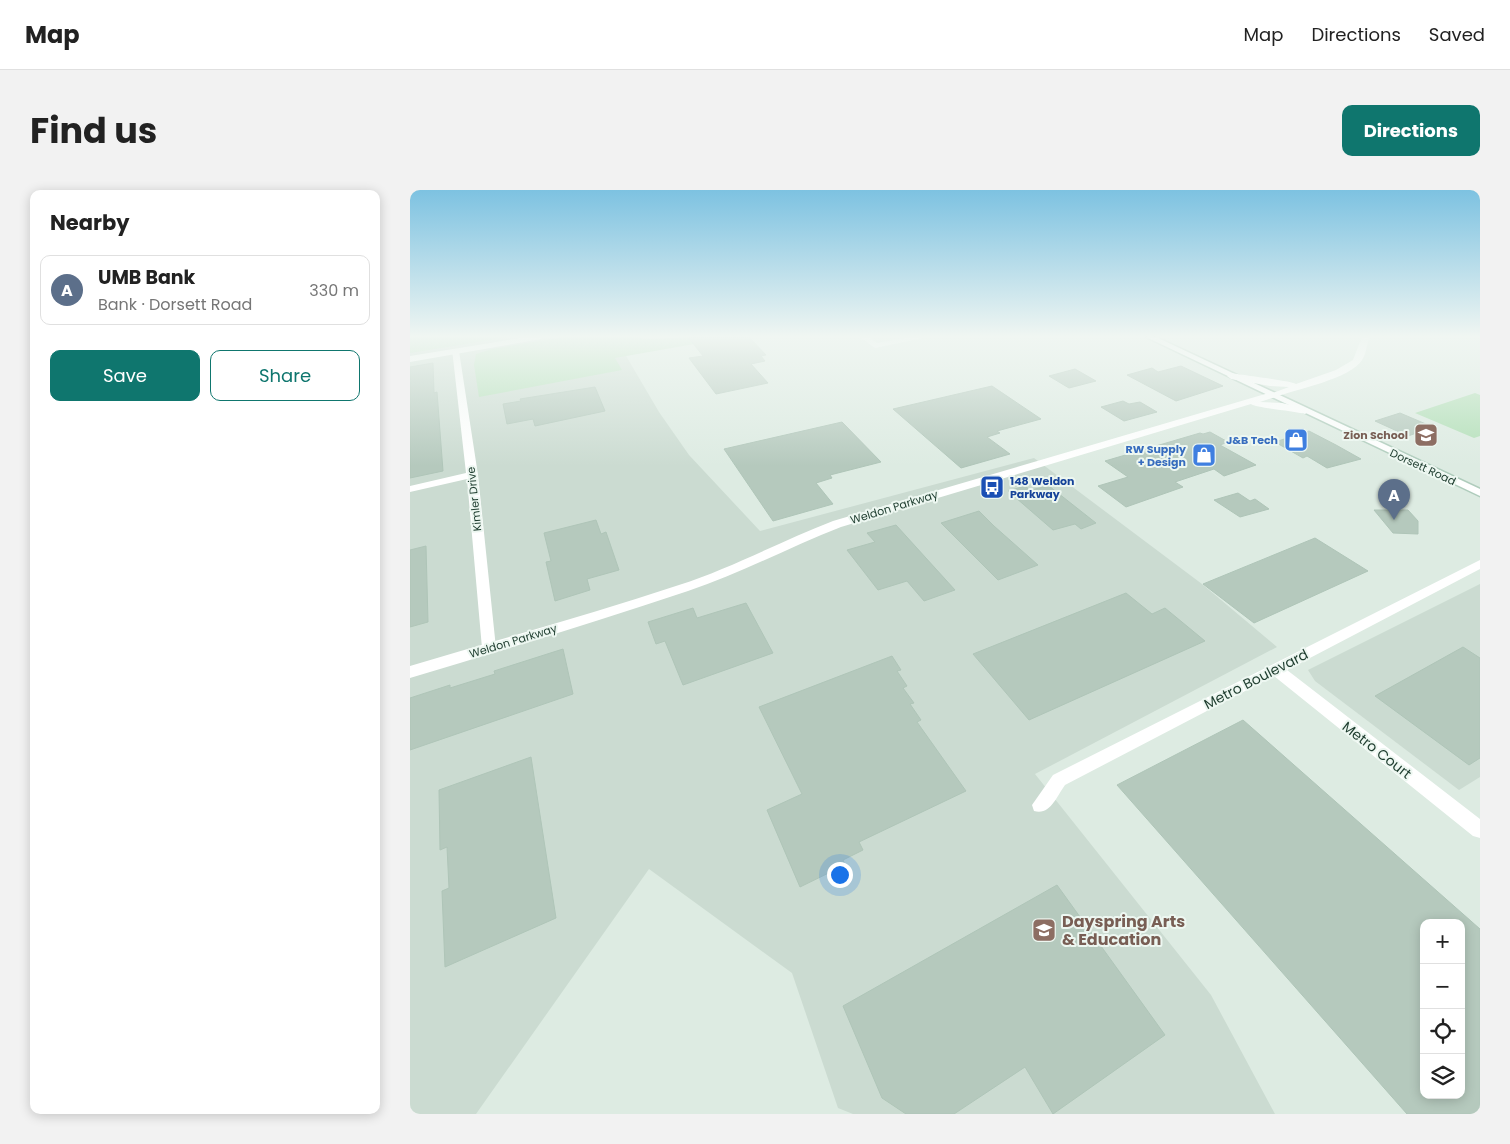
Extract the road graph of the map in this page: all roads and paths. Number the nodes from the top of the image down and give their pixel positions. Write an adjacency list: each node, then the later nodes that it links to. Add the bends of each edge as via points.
1 (459, 380): 9 (street, Kimler Drive)
2 (1240, 380): 6 (street, Dorsett Road)
3 (1251, 380): 5 (street)
4 (1315, 380): 5 (street, Weldon Parkway)
5 (1303, 384): 6 (street, Weldon Parkway)
6 (1272, 395): 7 (street, Weldon Parkway); 8 (street, Dorsett Road)
7 (1244, 404): 8 (street); 13 (street, Weldon Parkway, via 838,524 715,577)
8 (1305, 411): 11 (street, Dorsett Road)
9 (472, 475): 10 (street); 13 (street, Kimler Drive)
10 (410, 489)
11 (1480, 493)
12 (1480, 564): 14 (street, Metro Boulevard)
13 (489, 648): 15 (street, Weldon Parkway)
14 (1274, 669): 16 (street, Metro Boulevard, via 1059,780); 17 (street, Metro Court)
15 (410, 672)
16 (1041, 805)
17 (1480, 830)

